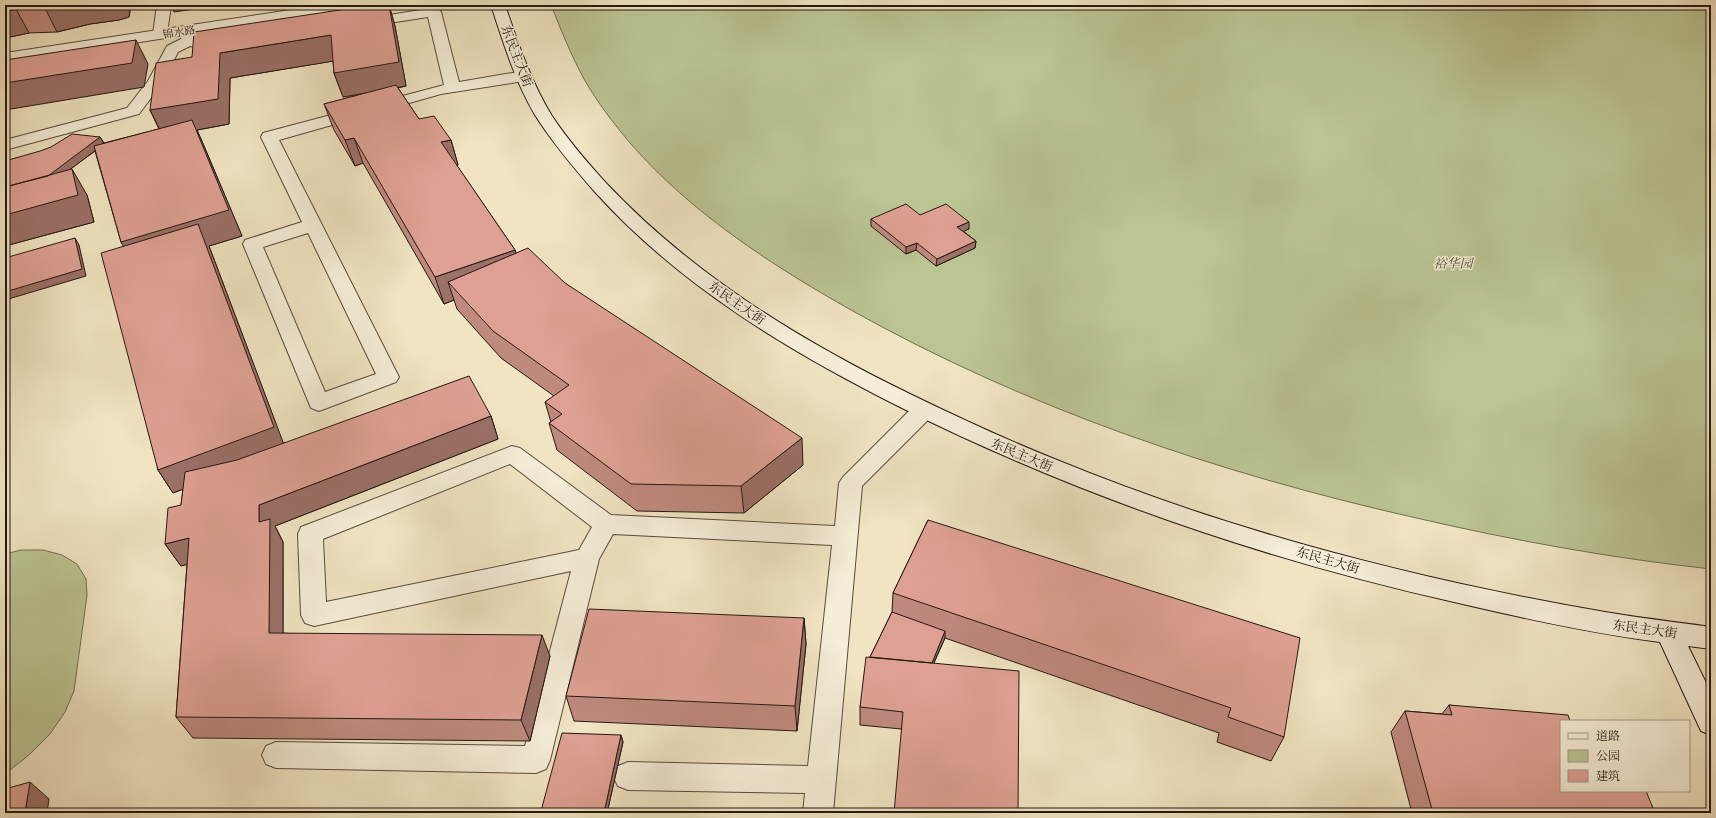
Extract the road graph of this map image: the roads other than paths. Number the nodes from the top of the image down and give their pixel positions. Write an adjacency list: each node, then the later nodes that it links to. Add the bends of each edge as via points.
1 (164, 5): 5 (main road)
2 (352, 5): 6 (main road, 锦水路)
3 (498, 5): 9 (main road, 东民主大街)
4 (348, 25): 10 (main road, via 434,12)
5 (160, 34): 6 (main road, 锦水路); 8 (main road, 锦水路)
6 (189, 36): 7 (main road, via 214,46); 11 (main road, via 172,49 155,82 133,111)
7 (238, 42)
8 (5, 58)
9 (524, 76): 10 (main road); 13 (main road, 东民主大街, via 550,126 578,163 612,202 655,242 707,283 769,326)
10 (453, 88): 12 (main road, via 269,137)
11 (5, 145)
12 (313, 226): 12 (main road, via 388,378 319,403 252,244)
13 (923, 411): 15 (main road, via 851,483); 17 (main road, 东民主大街, via 1029,459 1228,532 1349,567 1475,597 1607,623)
14 (606, 524): 15 (main road); 16 (main road); 16 (main road, via 512,454 310,534 314,615)
15 (846, 536): 22 (main road)
16 (587, 558): 20 (main road, via 536,760)
17 (1668, 632): 18 (main road, 东民主大街); 19 (main road)
18 (1711, 638)
19 (1711, 722)
20 (276, 756)
21 (628, 776): 22 (main road)
22 (821, 780): 23 (main road)
23 (818, 813)

